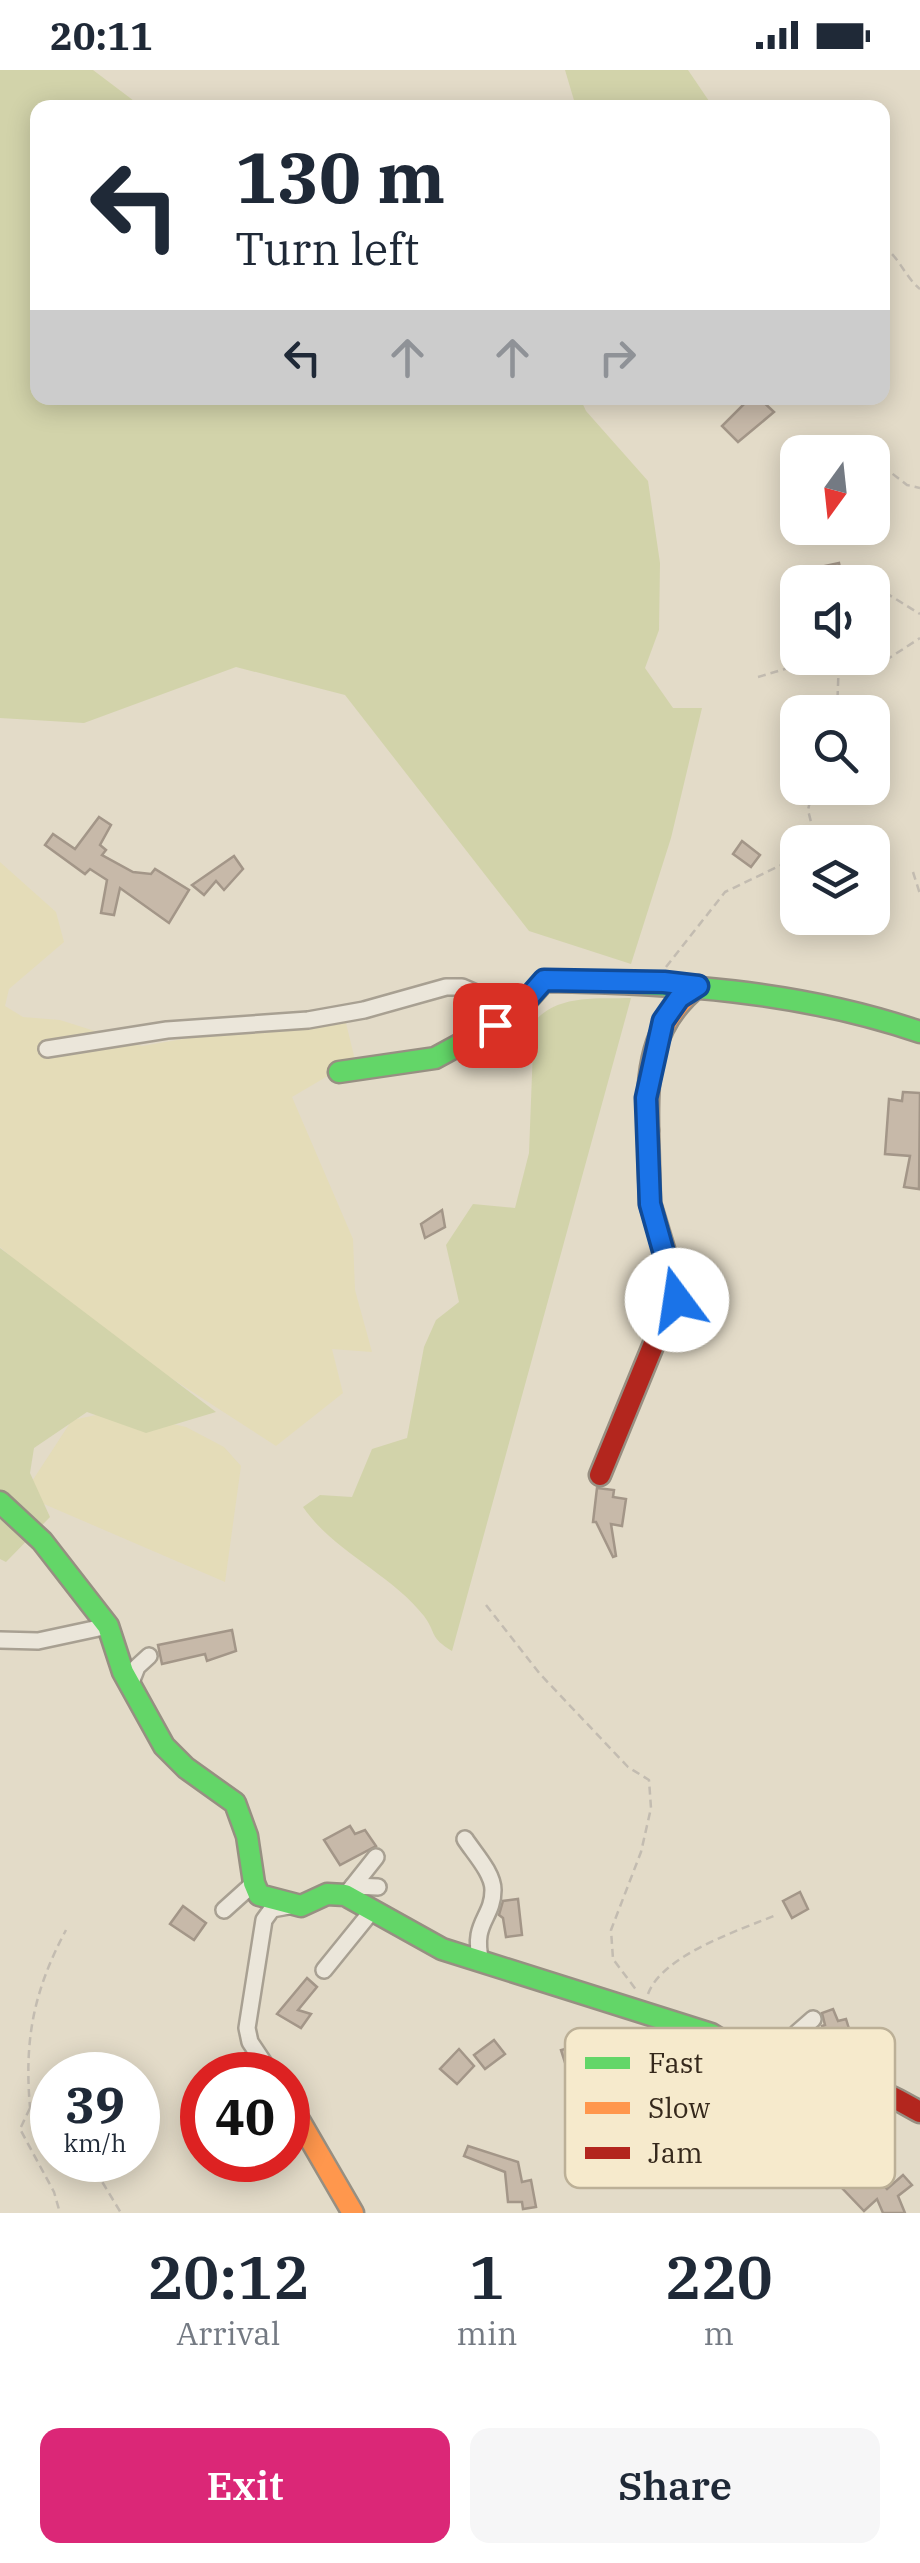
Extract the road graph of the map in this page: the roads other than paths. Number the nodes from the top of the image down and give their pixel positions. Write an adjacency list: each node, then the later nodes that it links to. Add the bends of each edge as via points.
1 (690, 985): 2 (street, via 544,980); 3 (street, via 789,996); 6 (street, via 663,1021 646,1098 650,1204 676,1309 655,1341)
2 (514, 1014): 4 (street, via 462,987 446,987 308,1020); 5 (street, via 436,1058)
3 (920, 1032)
4 (47, 1048)
5 (338, 1072)
6 (600, 1475)
7 (0, 1502): 8 (street, via 42,1541)
8 (108, 1626): 9 (street, via 38,1641); 11 (street)
9 (0, 1640)
10 (149, 1656): 11 (street)
11 (130, 1684): 14 (street, via 164,1746 235,1803)
12 (465, 1838): 20 (street, via 493,1891 476,1940)
13 (376, 1857): 16 (street)
14 (254, 1883): 17 (street, via 259,1895); 18 (street)
15 (378, 1886): 16 (street)
16 (349, 1890): 17 (street); 19 (street)
17 (289, 1906): 25 (street, via 272,1909 264,1920 247,2028)
18 (224, 1910)
19 (371, 1912): 20 (street, via 442,1950); 21 (street)
20 (481, 1962): 23 (street)
21 (324, 1970)
22 (814, 2019): 24 (street)
23 (692, 2028)
24 (803, 2028)
25 (257, 2052)
26 (895, 2099): 27 (street)
27 (920, 2112)
28 (310, 2138): 29 (street)
29 (354, 2213)

